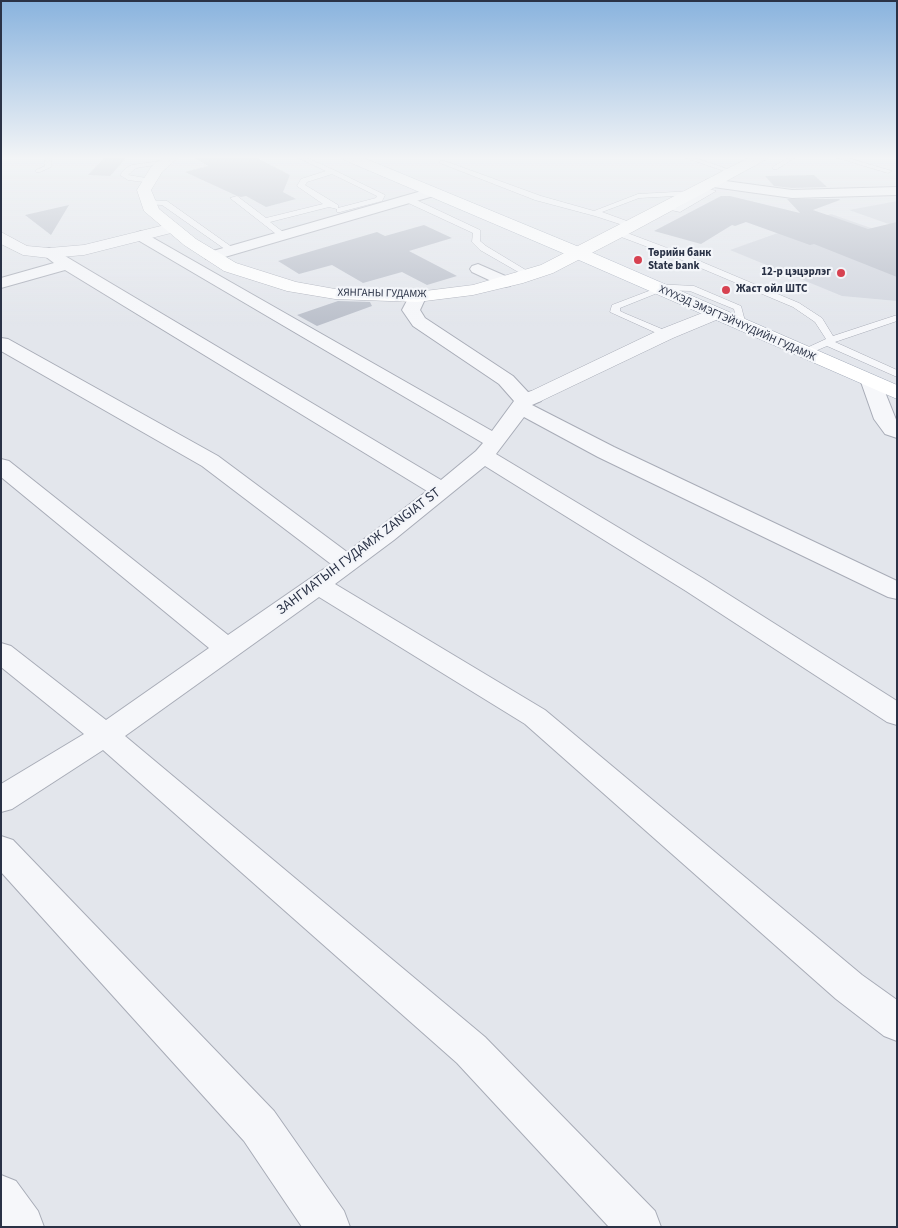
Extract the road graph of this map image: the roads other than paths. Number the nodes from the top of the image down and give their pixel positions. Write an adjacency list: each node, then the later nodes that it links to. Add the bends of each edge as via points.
1 (155, 213): 11 (main road, ХЯНГАНЫ ГУДАМЖ)
2 (179, 213): 16 (lane)
3 (254, 213): 10 (lane)
4 (295, 213): 10 (lane)
5 (346, 213): 13 (street)
6 (437, 213): 22 (lane, via 477,232 476,242 483,248)
7 (483, 213): 18 (main road, ХҮҮХЭД ЭМЭГТЭЙЧҮҮДИЙН ГУДАМЖ)
8 (656, 213): 12 (main road, ХЯНГАНЫ ГУДАМЖ)
9 (598, 214): 12 (lane)
10 (264, 221): 13 (lane)
11 (173, 228): 14 (street); 19 (main road, ХЯНГАНЫ ГУДАМЖ)
12 (626, 230): 18 (main road, ХЯНГАНЫ ГУДАМЖ); 31 (lane, via 796,305 819,320)
13 (283, 235): 16 (street)
14 (140, 236): 17 (street, via 84,250); 39 (street)
15 (1, 237): 17 (street, via 23,250)
16 (232, 250): 19 (street)
17 (49, 253): 20 (street)
18 (578, 253): 22 (main road, ХЯНГАНЫ ГУДАМЖ); 25 (main road, ХҮҮХЭД ЭМЭГТЭЙЧҮҮДИЙН ГУДАМЖ)
19 (212, 256): 26 (main road, ХЯНГАНЫ ГУДАМЖ, via 230,268 293,287 335,294)
20 (67, 264): 24 (street); 41 (street)
21 (478, 269): 23 (street)
22 (530, 275): 23 (main road, ХЯНГАНЫ ГУДАМЖ)
23 (504, 282): 26 (main road, ХЯНГАНЫ ГУДАМЖ, via 465,291)
24 (1, 283)
25 (658, 288): 27 (main road, ХҮҮХЭД ЭМЭГТЭЙЧҮҮДИЙН ГУДАМЖ); 29 (lane, via 692,288 738,308); 30 (lane, via 615,307 615,312)
26 (419, 294): 37 (street, via 411,310 419,322 474,356 506,380)
27 (715, 314): 29 (main road, ХҮҮХЭД ЭМЭГТЭЙЧҮҮДИЙН ГУДАМЖ); 30 (street, ЗАНГИАТЫН ГУДАМЖ ZANGIAT ST)
28 (897, 318): 31 (lane)
29 (742, 325): 33 (main road, ХҮҮХЭД ЭМЭГТЭЙЧҮҮДИЙН ГУДАМЖ)
30 (666, 334): 37 (street, ЗАНГИАТЫН ГУДАМЖ ZANGIAT ST)
31 (828, 341): 33 (lane); 34 (lane)
32 (1, 343): 42 (street, via 210,461)
33 (803, 353): 35 (main road, ХҮҮХЭД ЭМЭГТЭЙЧҮҮДИЙН ГУДАМЖ)
34 (897, 374): 35 (lane)
35 (872, 382): 36 (main road, ХҮҮХЭД ЭМЭГТЭЙЧҮҮДИЙН ГУДАМЖ); 38 (street, via 884,419)
36 (897, 393)
37 (526, 402): 39 (street, ЗАНГИАТЫН ГУДАМЖ ZANGIAT ST); 44 (street, via 606,452)
38 (897, 432)
39 (489, 449): 41 (street, ЗАНГИАТЫН ГУДАМЖ ZANGIAT ST); 47 (street)
40 (1, 466): 45 (street)
41 (442, 490): 42 (street, ЗАНГИАТЫН ГУДАМЖ ZANGIAT ST)
42 (347, 564): 43 (street, ЗАНГИАТЫН ГУДАМЖ ZANGIAT ST)
43 (318, 585): 45 (street, ЗАНГИАТЫН ГУДАМЖ ZANGIAT ST); 51 (street, via 535,718 848,987)
44 (897, 591)
45 (227, 649): 48 (street, ЗАНГИАТЫН ГУДАМЖ ZANGIAT ST)
46 (1, 652): 48 (street)
47 (897, 715)
48 (105, 734): 49 (street, ЗАНГИАТЫН ГУДАМЖ ZANGIAT ST); 55 (street, via 471,1050)
49 (1, 800)
50 (1, 849): 54 (street, via 259,1126)
51 (897, 1023)
52 (1, 1196): 53 (street)
53 (22, 1227)
54 (328, 1227)
55 (639, 1227)

